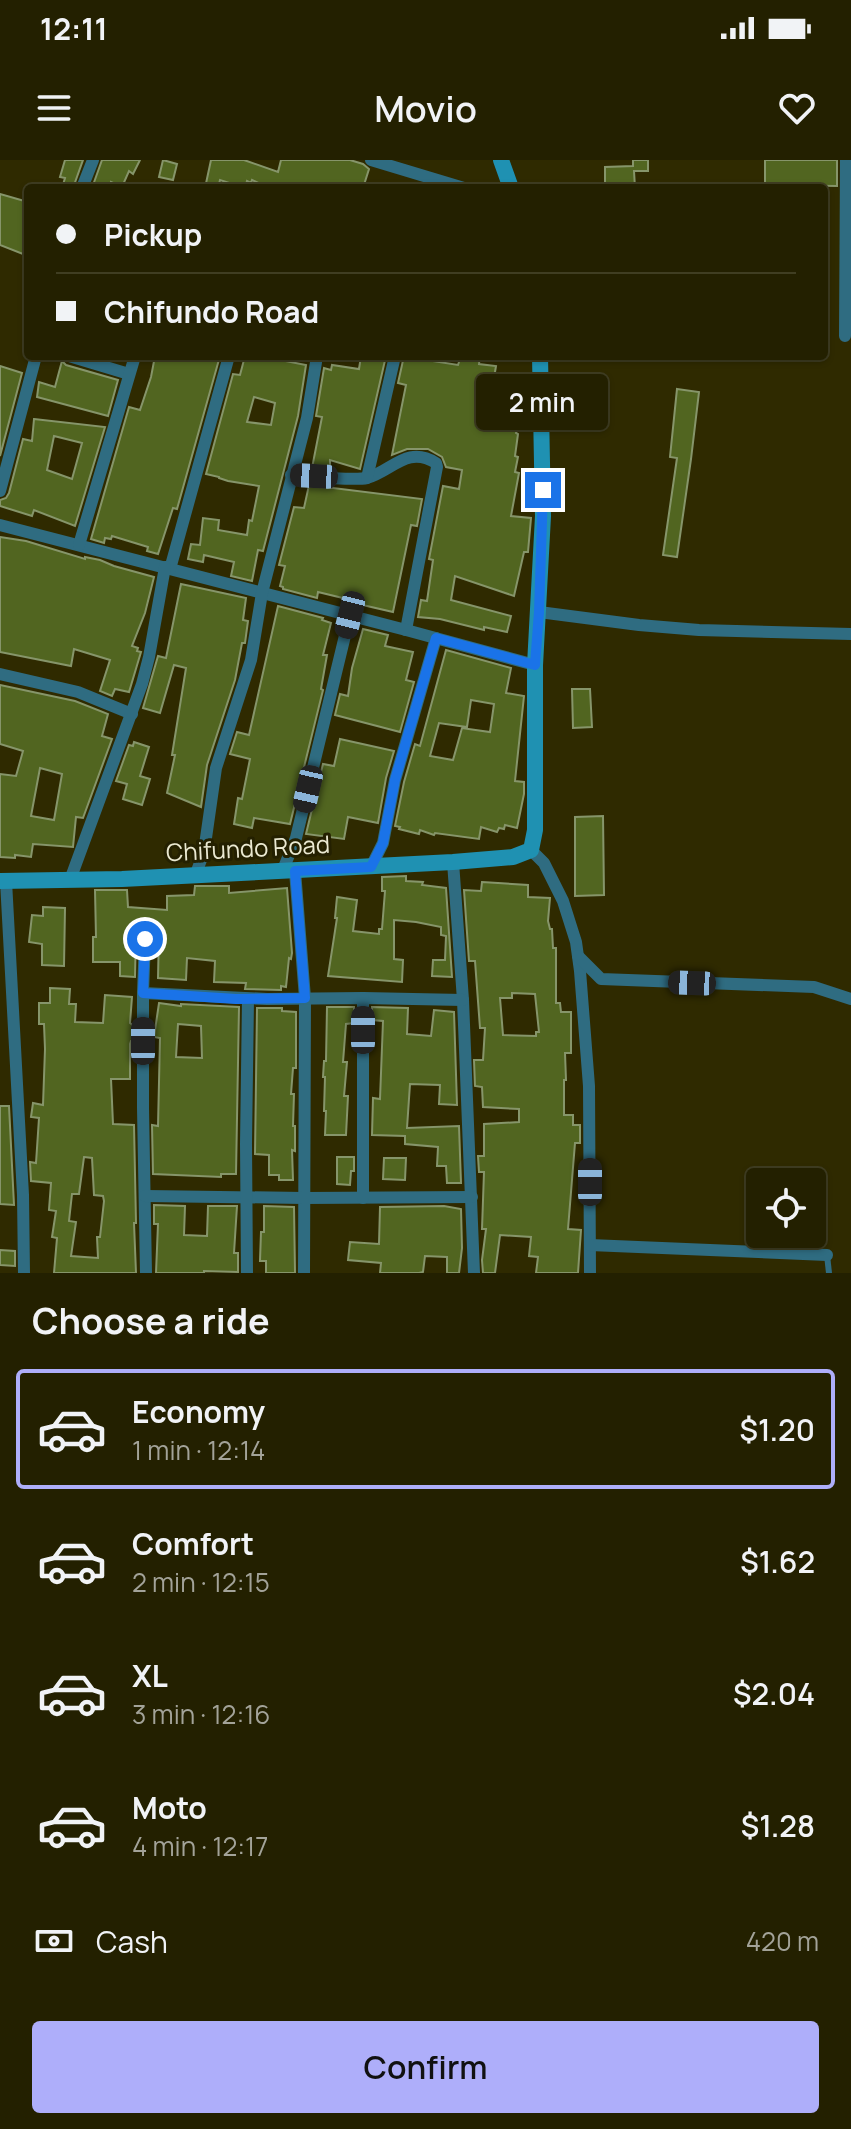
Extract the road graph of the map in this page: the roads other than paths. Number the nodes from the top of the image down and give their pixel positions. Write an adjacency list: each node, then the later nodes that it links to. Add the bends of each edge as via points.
1 (93, 160): 5 (street)
2 (371, 160): 6 (street)
3 (501, 160): 7 (street)
4 (846, 160): 8 (street)
5 (84, 184)
6 (451, 184)
7 (510, 184)
8 (845, 336)
9 (35, 360): 19 (street)
10 (82, 360): 16 (street)
11 (134, 360): 16 (street)
12 (228, 360): 22 (street)
13 (316, 360): 17 (street)
14 (394, 360): 18 (street)
15 (540, 360): 24 (street)
16 (129, 374): 21 (street)
17 (291, 475): 18 (street); 23 (street)
18 (367, 478): 26 (street, via 413,456 436,463)
19 (0, 491)
20 (0, 525): 21 (street)
21 (79, 545): 22 (street)
22 (167, 568): 23 (street); 31 (street)
23 (262, 593): 25 (street); 36 (street, via 251,660 216,768 204,852)
24 (539, 612): 27 (street, via 699,630); 29 (street)
25 (350, 615): 26 (street); 35 (street)
26 (406, 630): 28 (street)
27 (851, 634)
28 (436, 638): 29 (street); 34 (street, via 395,780 383,843)
29 (535, 665): 32 (street)
30 (0, 674): 31 (street, via 78,692)
31 (132, 714): 37 (street)
32 (531, 850): 33 (street, Chifundo Road, via 513,857); 40 (street, via 544,863 563,901)
33 (453, 862): 34 (street, Chifundo Road); 46 (street)
34 (371, 867): 35 (street, Chifundo Road)
35 (289, 871): 36 (street, Chifundo Road); 42 (street)
36 (195, 876): 37 (street, Chifundo Road)
37 (70, 880): 38 (street, Chifundo Road)
38 (3, 881): 54 (street)
39 (145, 939): 41 (street)
40 (578, 956): 45 (street, via 601,979 814,987); 52 (street, via 589,1086)
41 (143, 993): 44 (street); 47 (street)
42 (305, 998): 43 (street); 44 (street); 50 (street)
43 (363, 998): 46 (street); 51 (street)
44 (248, 999): 48 (street)
45 (851, 999)
46 (463, 1000): 49 (street)
47 (145, 1196): 48 (street); 55 (street)
48 (247, 1197): 50 (street); 56 (street)
49 (472, 1197): 51 (street); 58 (street)
50 (304, 1198): 51 (street); 57 (street)
51 (363, 1198)
52 (590, 1245): 53 (street); 59 (street)
53 (827, 1255): 60 (lane)
54 (24, 1273)
55 (146, 1273)
56 (247, 1273)
57 (304, 1273)
58 (474, 1273)
59 (590, 1273)
60 (829, 1273)

